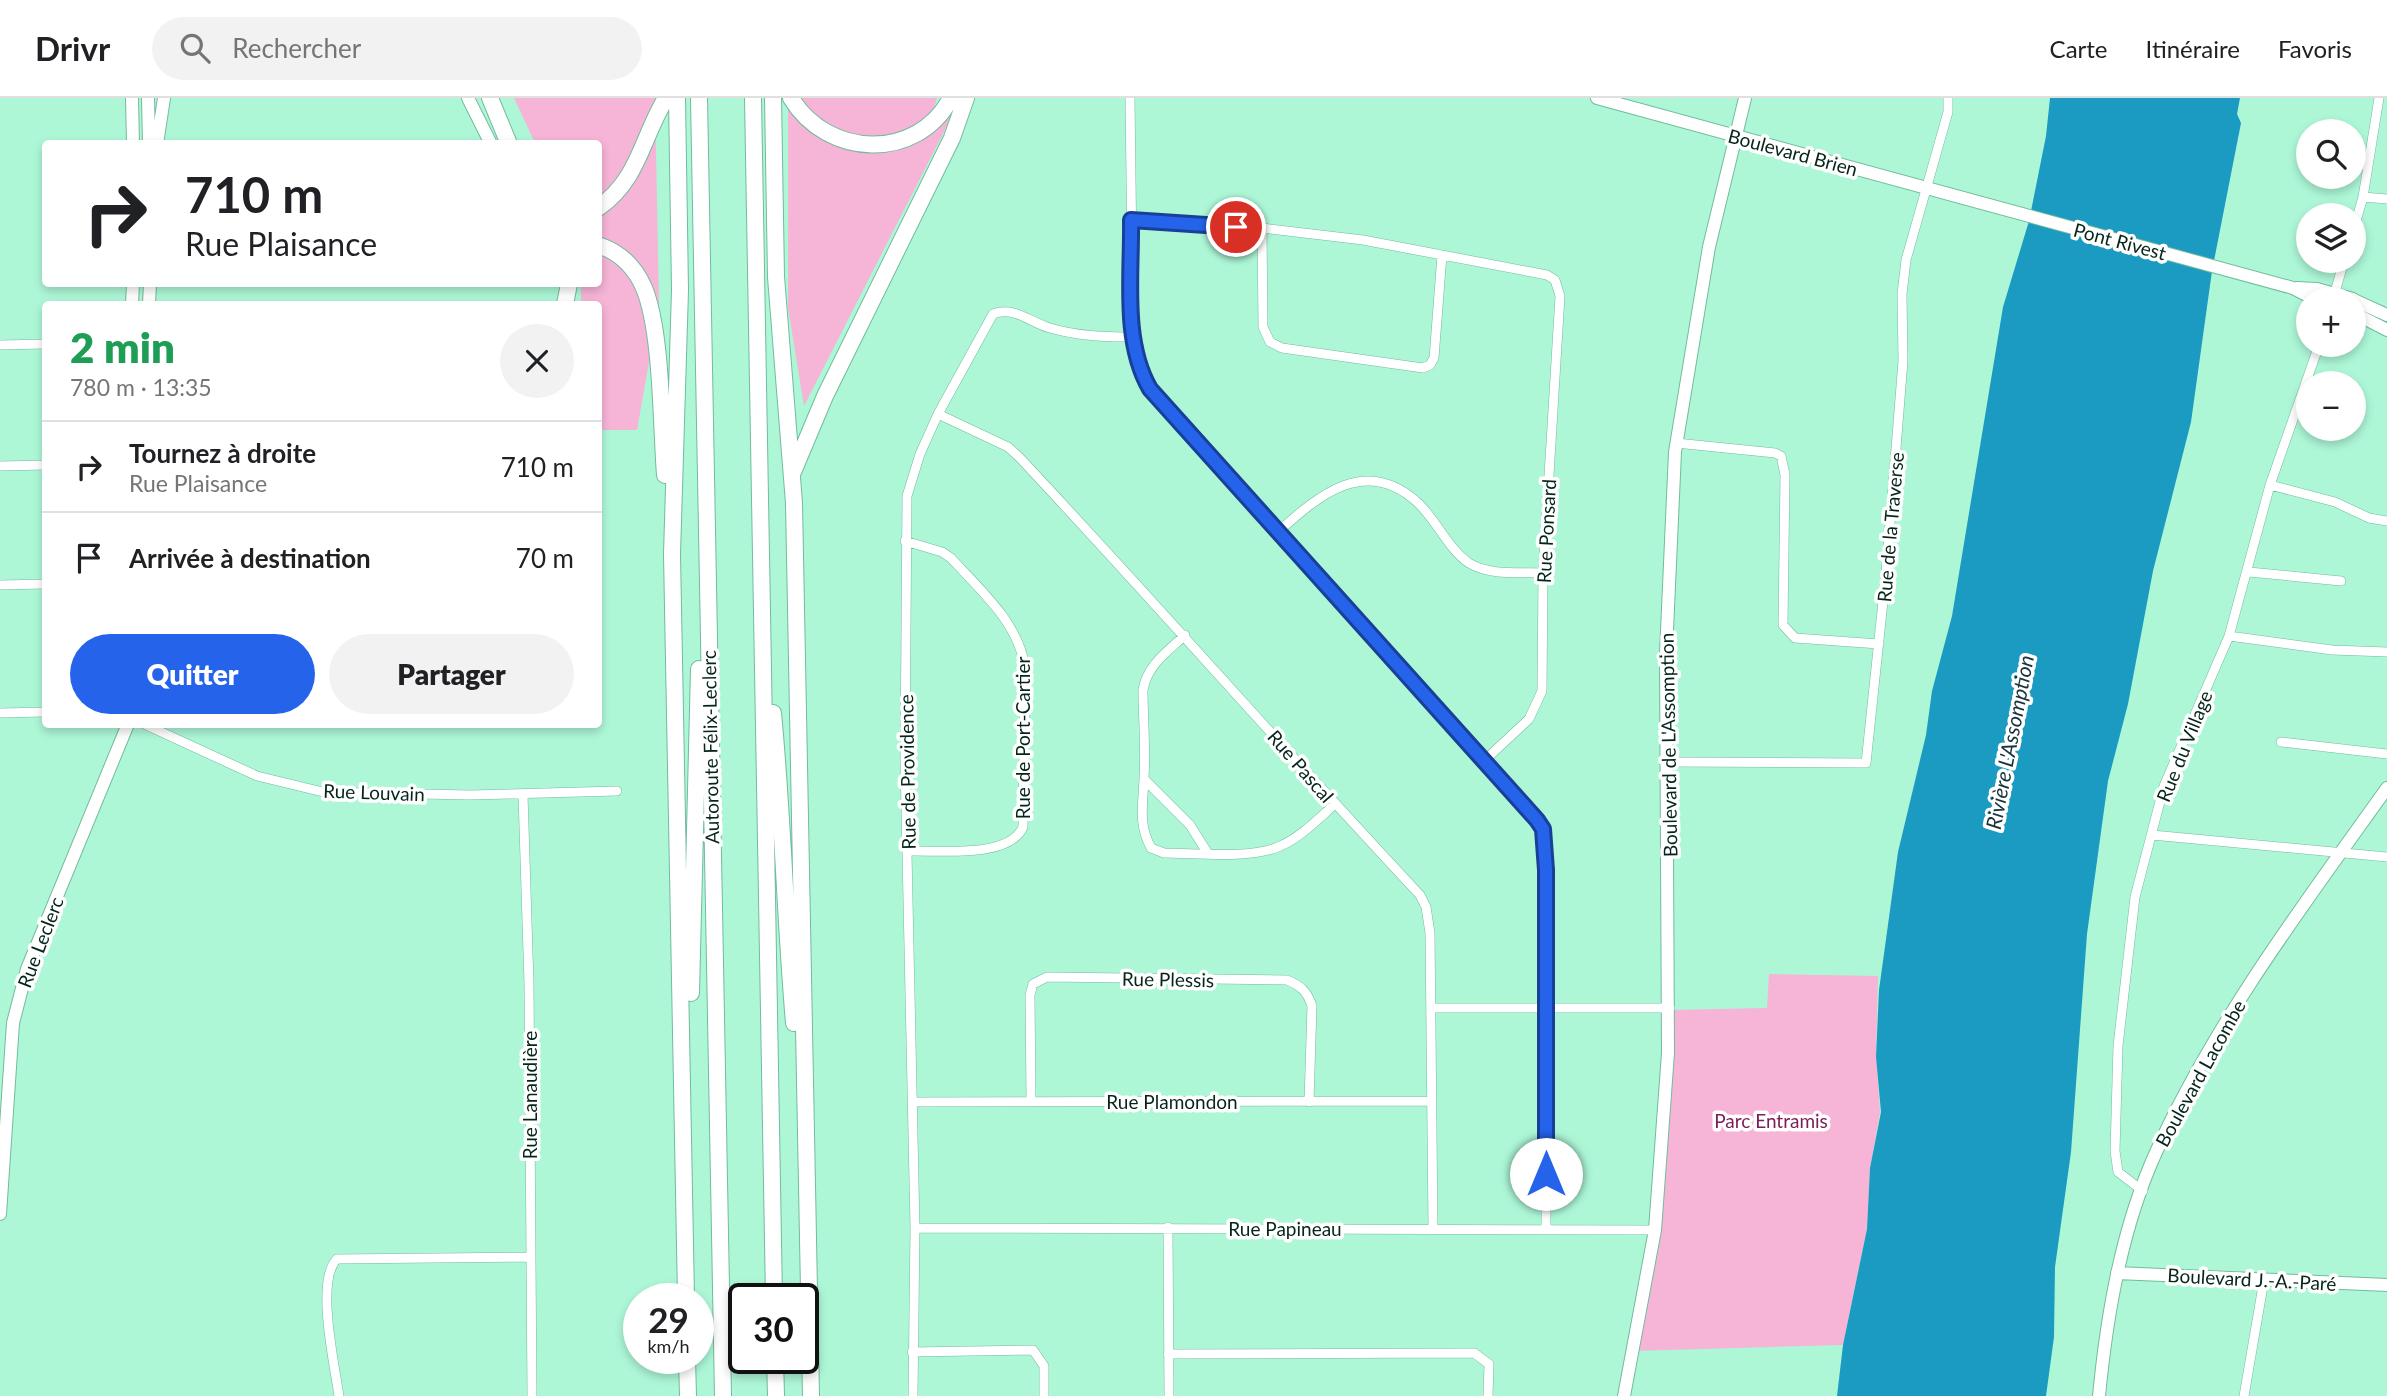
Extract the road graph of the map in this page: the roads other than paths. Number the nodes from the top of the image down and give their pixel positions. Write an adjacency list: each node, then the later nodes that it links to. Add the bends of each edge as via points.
1 (130, 98): 20 (street)
2 (148, 98): 21 (street)
3 (164, 98): 22 (street)
4 (468, 98): 23 (street)
5 (490, 98): 24 (highway)
6 (666, 98): 29 (highway, via 635,169)
7 (677, 98): 56 (highway, via 680,290)
8 (699, 98): 52 (highway, Autoroute Félix-Leclerc)
9 (752, 98): 62 (highway)
10 (773, 98): 50 (highway, via 776,268)
11 (792, 98): 12 (highway, via 819,130 843,142 866,145 898,141 920,132)
12 (951, 98)
13 (967, 98): 50 (highway)
14 (1130, 98): 31 (street)
15 (1597, 98): 19 (street, Boulevard Brien)
16 (1745, 98): 19 (street, Boulevard de L'Assomption)
17 (1948, 98): 25 (street, Rue de la Traverse)
18 (2379, 98): 26 (street)
19 (1735, 136): 25 (street, Boulevard Brien); 47 (street, Boulevard de L'Assomption, via 1709,247)
20 (133, 140)
21 (149, 140)
22 (157, 140)
23 (489, 140)
24 (507, 140)
25 (1926, 188): 30 (street, Boulevard Brien); 65 (street, Rue de la Traverse, via 1906,260 1902,294 1903,361)
26 (2363, 197): 27 (street); 28 (street)
27 (2387, 199)
28 (2361, 203)
29 (602, 205)
30 (1988, 206): 35 (street, Pont Rivest)
31 (1131, 220): 32 (street); 42 (street)
32 (1262, 228): 34 (street); 34 (street, via 1263,327 1270,342 1282,348 1423,368 1430,365)
33 (602, 247): 56 (highway, via 629,264 648,300)
34 (1442, 255): 58 (street, Rue Ponsard, via 1547,275 1556,281 1560,296)
35 (2293, 288): 36 (street); 37 (street)
36 (2296, 288)
37 (2296, 290)
38 (2366, 305): 39 (street)
39 (2387, 314)
40 (2366, 319): 41 (street)
41 (2387, 330)
42 (1133, 337): 46 (street, Rue de Providence, via 1098,337 1048,327 1010,310 993,314); 54 (street, via 1140,372 1150,389)
43 (42, 344): 44 (street)
44 (0, 345)
45 (2315, 357): 51 (street, Rue du Village)
46 (938, 414): 55 (street, Rue de Providence, via 910,484); 63 (street, Rue Pascal, via 1008,447)
47 (1676, 443): 65 (street, via 1782,456 1783,625 1795,638); 74 (street, Boulevard de L'Assomption, via 1667,618)
48 (42, 465): 49 (street)
49 (0, 466)
50 (792, 474): 94 (highway)
51 (2270, 485): 53 (street); 57 (street, Rue du Village)
52 (706, 489): 89 (highway, via 693,960); 115 (highway, Autoroute Félix-Leclerc)
53 (2387, 522)
54 (1278, 533): 58 (street, via 1334,487 1364,480 1390,485 1416,501 1468,562 1493,570); 73 (street)
55 (905, 541): 81 (street, Rue de Providence); 81 (street, Rue de Port-Cartier, via 951,558 1007,620 1022,649 1025,667 1023,827 1019,835 994,849)
56 (672, 554): 89 (highway)
57 (2249, 572): 59 (street); 64 (street, Rue du Village)
58 (1543, 573): 73 (street, Rue Ponsard, via 1543,670 1538,702 1529,719)
59 (2341, 581)
60 (42, 584): 61 (street)
61 (0, 585)
62 (762, 599): 94 (highway, via 782,808 786,935); 106 (highway)
63 (1185, 635): 75 (street, via 1145,676); 79 (street, Rue Pascal)
64 (2229, 636): 66 (street, via 2332,650); 80 (street, Rue du Village, via 2164,786)
65 (1879, 644): 74 (street, Rue de la Traverse, via 1866,763)
66 (2387, 652)
67 (42, 712): 68 (street)
68 (0, 713)
69 (126, 728): 88 (street, Rue Leclerc)
70 (153, 728): 78 (street, Rue Louvain, via 257,775 323,792)
71 (2281, 742): 72 (street)
72 (2387, 754)
73 (1485, 760): 87 (street, via 1543,829)
74 (1667, 762): 86 (street, Boulevard de L'Assomption)
75 (1144, 779): 82 (street, via 1190,825); 82 (street, via 1141,819 1151,848 1164,853)
76 (2387, 788): 83 (street, Boulevard Lacombe)
77 (617, 791): 78 (street, Rue Louvain)
78 (523, 795): 102 (street, Rue Lanaudière)
79 (1335, 804): 82 (street, via 1297,838 1277,848); 85 (street, Rue Pascal, via 1426,907)
80 (2152, 835): 83 (street); 95 (street, Rue du Village, via 2135,897 2118,1046 2115,1152 2118,1172)
81 (909, 851): 92 (street, Rue de Providence)
82 (1207, 852)
83 (2340, 855): 84 (street); 95 (street, Boulevard Lacombe, via 2246,989 2168,1128)
84 (2387, 857)
85 (1431, 1008): 87 (street); 91 (street, Rue Pascal)
86 (1670, 1008): 87 (street); 101 (street, Boulevard de L'Assomption)
87 (1545, 1009): 100 (street)
88 (6, 1023): 96 (street, Rue Leclerc)
89 (683, 1094): 105 (highway)
90 (1031, 1100): 92 (street, Rue Plamondon); 93 (street, Rue Plamondon); 93 (street, Rue Plessis, via 1030,995 1033,984 1047,977 1287,980 1301,986 1312,1006)
91 (1431, 1101): 93 (street, Rue Plamondon); 99 (street, Rue Pascal)
92 (912, 1102): 98 (street, Rue de Providence)
93 (1308, 1102)
94 (806, 1168): 117 (highway)
95 (2143, 1191): 103 (street, Boulevard Lacombe)
96 (0, 1213)
97 (1168, 1227): 98 (street, Rue Papineau); 99 (street, Rue Papineau); 109 (street)
98 (915, 1228): 108 (street, Rue de Providence)
99 (1433, 1229): 100 (street, Rue Papineau)
100 (1546, 1229): 101 (street, Rue Papineau)
101 (1655, 1230): 122 (street, Boulevard de L'Assomption)
102 (530, 1257): 112 (street, via 337,1259 331,1264 327,1292); 113 (street, Rue Lanaudière)
103 (2117, 1273): 104 (street, Boulevard J.-A.-Paré); 123 (street, Boulevard Lacombe)
104 (2264, 1280): 107 (street, Boulevard J.-A.-Paré); 124 (street)
105 (686, 1283)
106 (774, 1283)
107 (2387, 1285)
108 (912, 1352): 118 (street, Rue de Providence); 119 (street, via 1033,1350 1044,1366)
109 (1168, 1354): 120 (street); 121 (street, via 1474,1353 1489,1363)
110 (687, 1374): 114 (highway)
111 (775, 1374): 116 (highway)
112 (339, 1396)
113 (532, 1396)
114 (688, 1396)
115 (723, 1396)
116 (776, 1396)
117 (811, 1396)
118 (913, 1396)
119 (1044, 1396)
120 (1169, 1396)
121 (1488, 1396)
122 (1624, 1396)
123 (2099, 1396)
124 (2244, 1396)

